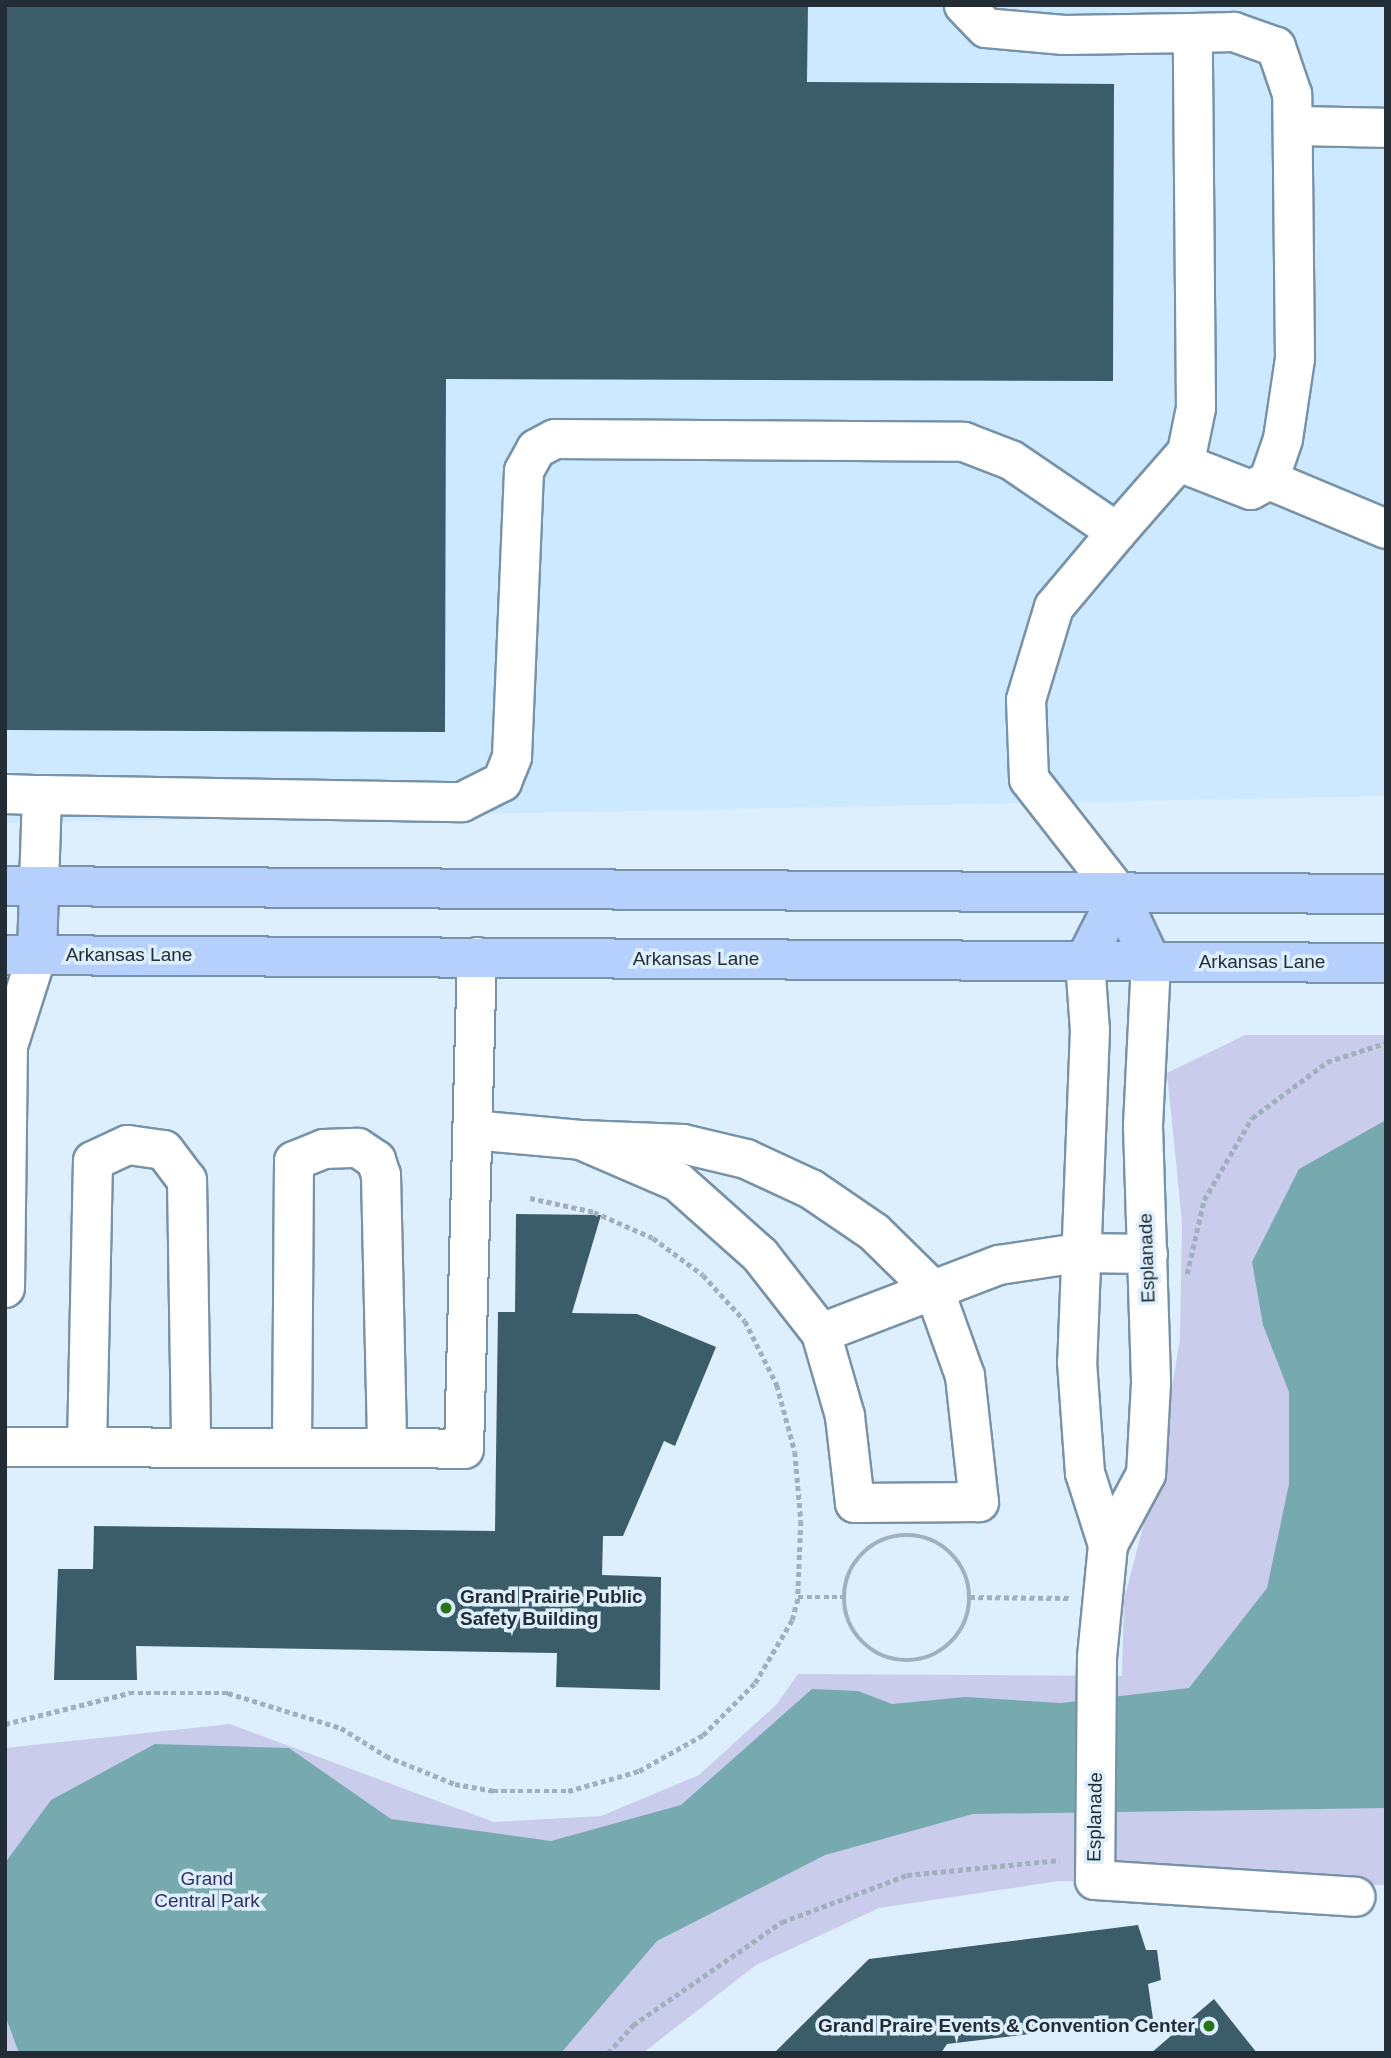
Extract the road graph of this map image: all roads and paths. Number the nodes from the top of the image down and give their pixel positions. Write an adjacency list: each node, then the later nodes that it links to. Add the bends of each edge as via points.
1 (964, 5): 2 (street, via 986,28 1064,35)
2 (1193, 33): 3 (street, via 1234,32 1276,47 1293,94); 5 (street, via 1196,408 1187,452)
3 (1293, 126): 4 (street); 6 (street, via 1295,359 1283,439)
4 (1386, 128)
5 (1179, 462): 6 (street, via 1251,491); 8 (street)
6 (1269, 480): 7 (street)
7 (1386, 529)
8 (1117, 531): 9 (street, via 1011,460 964,442 555,439 536,449 524,471 513,757 502,782 462,802); 11 (street, via 1054,607 1026,700 1029,779)
9 (24, 794): 10 (street)
10 (22, 886): 11 (main road); 13 (main road)
11 (1119, 894): 12 (main road); 15 (main road); 16 (main road)
12 (1386, 894)
13 (21, 955): 14 (main road, Arkansas Lane); 25 (street, via 8,1046)
14 (477, 957): 15 (main road, Arkansas Lane); 19 (street)
15 (1085, 961): 16 (main road, Arkansas Lane); 22 (street, Esplanade, via 1088,1103)
16 (1151, 962): 17 (main road, Arkansas Lane); 23 (street, Esplanade, via 1143,1126)
17 (1386, 963)
18 (1386, 1043): 24 (path, via 1327,1062 1252,1118 1204,1200 1188,1245)
19 (472, 1130): 20 (street); 32 (street, via 464,1449)
20 (581, 1140): 26 (street, via 683,1144 746,1160 811,1189 874,1232); 27 (street, via 678,1182 760,1255)
21 (530, 1198): 34 (path, via 594,1212 653,1238 703,1275 745,1321 777,1385 795,1452 802,1521)
22 (1078, 1253): 23 (street); 26 (street, via 999,1265); 33 (street, Esplanade, via 1085,1473)
23 (1147, 1254): 33 (street, Esplanade, via 1146,1474)
24 (1187, 1281)
25 (5, 1288)
26 (934, 1292): 27 (street); 27 (street, via 965,1377 979,1502 855,1503 845,1416)
27 (821, 1333)
28 (5, 1447): 29 (street)
29 (87, 1447): 30 (street); 30 (street, via 93,1161 128,1145 164,1150 187,1180)
30 (191, 1448): 31 (street)
31 (292, 1448): 32 (street); 32 (street, via 294,1161 324,1149 358,1148 376,1160 381,1175)
32 (387, 1448)
33 (1108, 1545): 37 (street, Esplanade)
34 (798, 1597): 35 (path); 38 (path, via 776,1653 721,1719 639,1771 568,1791 492,1791 456,1784 386,1756 341,1728 228,1693 129,1693)
35 (844, 1597): 36 (path, via 863,1553 907,1535 951,1553); 36 (path, via 862,1642 907,1660 952,1642)
36 (970, 1597): 37 (path)
37 (1102, 1599): 39 (street, Esplanade)
38 (5, 1724)
39 (1095, 1868): 40 (street); 41 (path, via 908,1875 846,1895 782,1922 703,1973 633,2025)
40 (1355, 1897)
41 (608, 2053)

